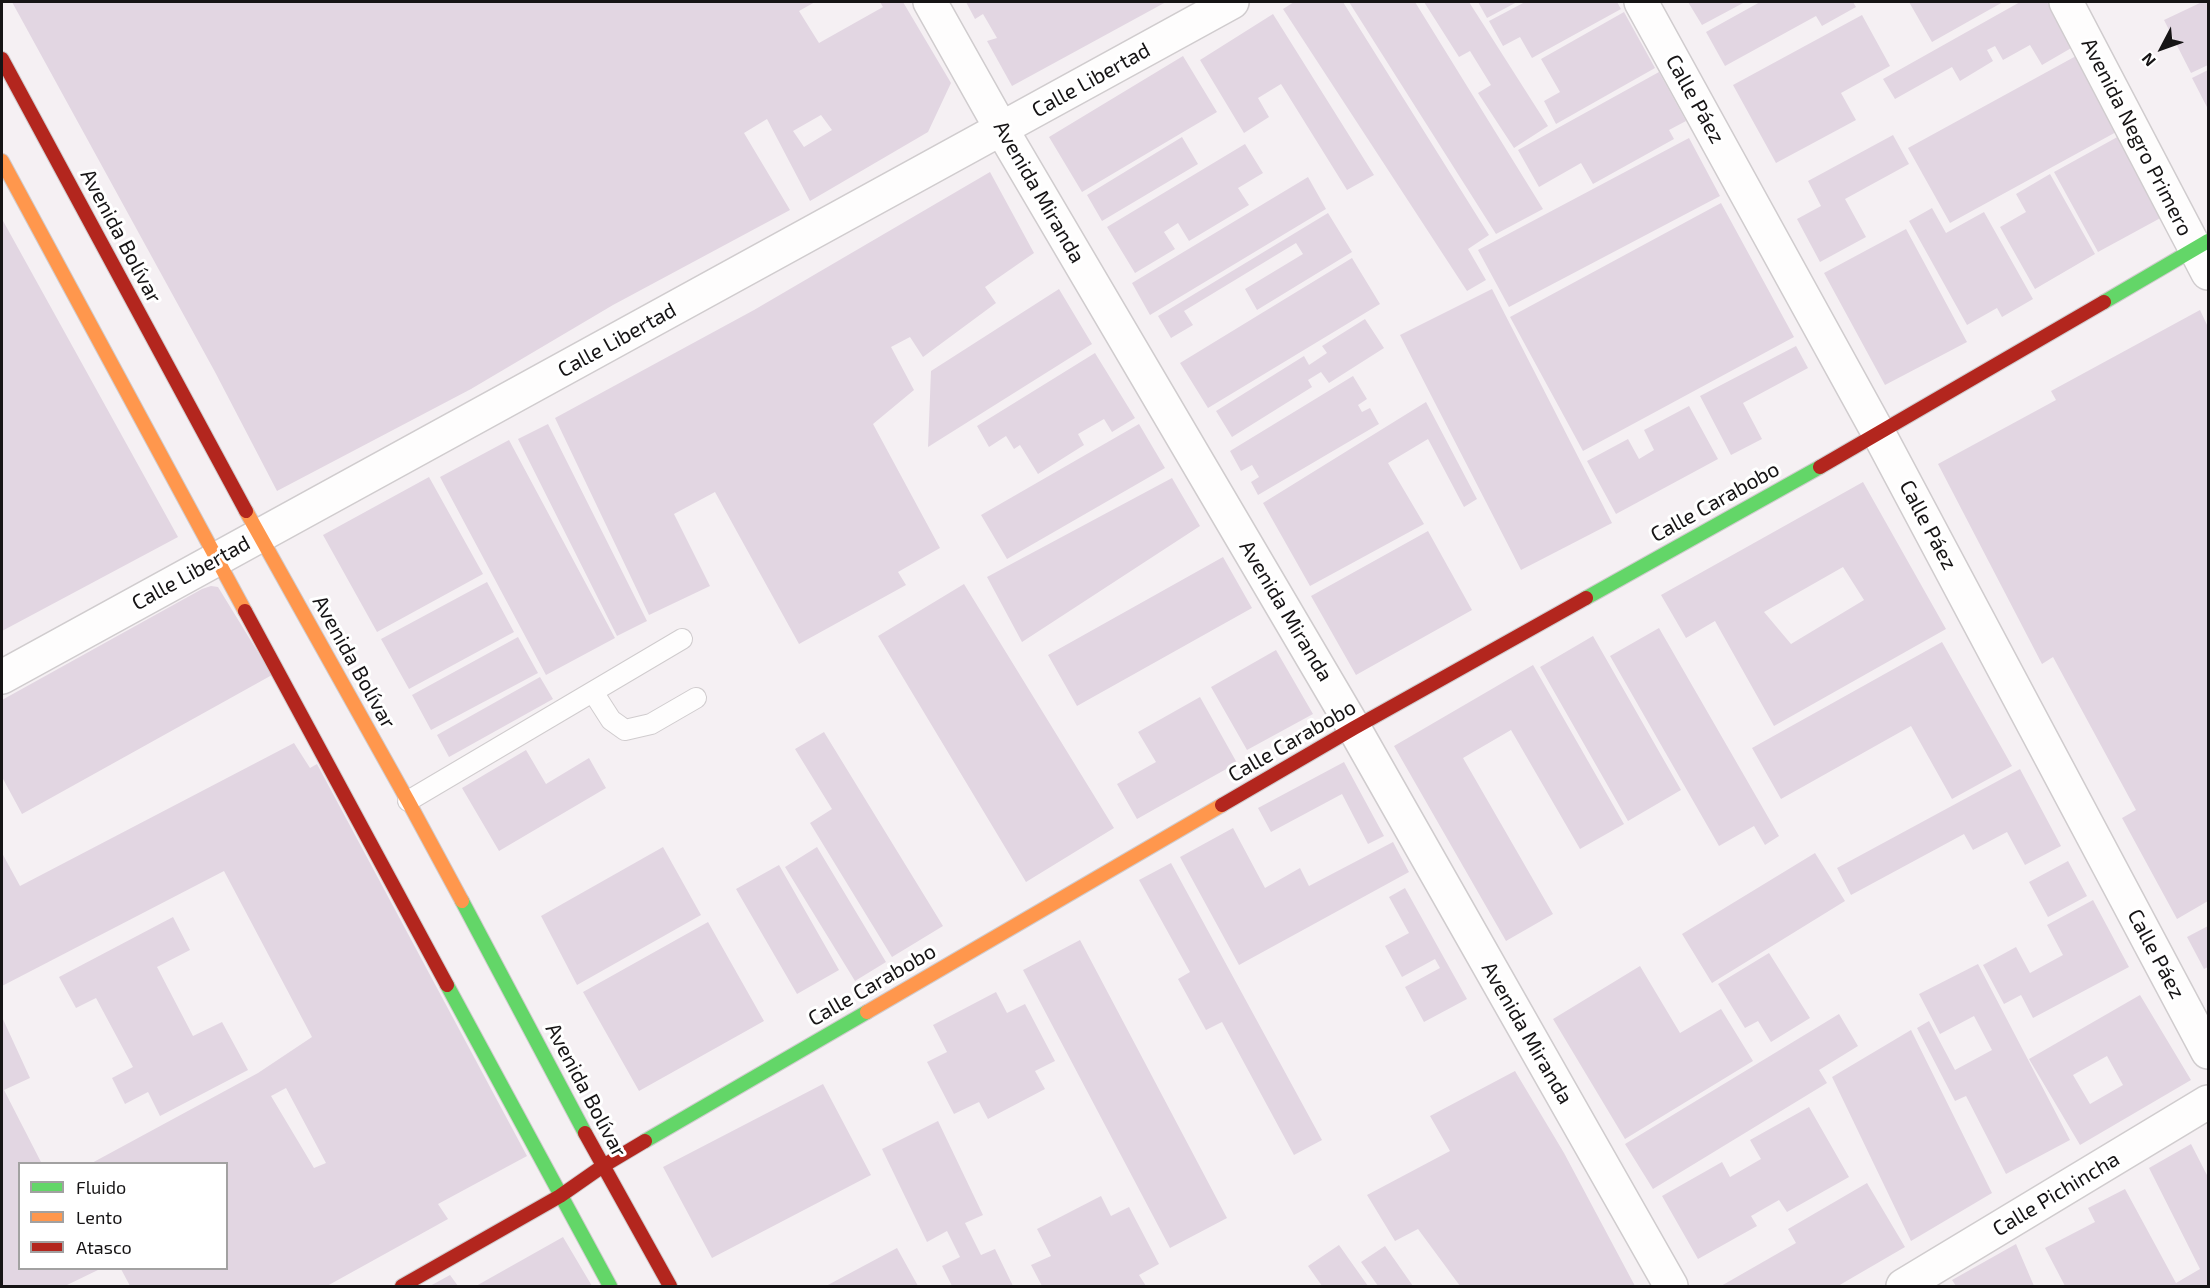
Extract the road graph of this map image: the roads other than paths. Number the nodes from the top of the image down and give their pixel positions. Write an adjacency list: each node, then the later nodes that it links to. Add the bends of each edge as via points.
1 (930, 2): 6 (street, Avenida Miranda)
2 (1232, 2): 6 (street, Calle Libertad)
3 (1641, 2): 9 (street, Calle Páez)
4 (2066, 2): 8 (street, Avenida Negro Primero)
5 (2, 59): 10 (main road, Avenida Bolívar)
6 (1002, 130): 10 (street, Calle Libertad); 16 (street, Avenida Miranda)
7 (2, 161): 11 (main road)
8 (2204, 254): 9 (main road, Calle Carabobo)
9 (1879, 434): 16 (main road, Calle Carabobo); 18 (street, Calle Páez)
10 (259, 535): 11 (street, Calle Libertad); 17 (main road, Avenida Bolívar)
11 (217, 557): 13 (street, Calle Libertad); 21 (main road)
12 (682, 639): 14 (lane)
13 (2, 677)
14 (593, 692): 15 (lane, via 611,720 625,730 651,724); 17 (lane)
15 (696, 698)
16 (1354, 728): 20 (main road, Calle Carabobo); 25 (street, Avenida Miranda)
17 (408, 801): 20 (main road, Avenida Bolívar)
18 (2208, 1052)
19 (2208, 1101): 26 (street, Calle Pichincha)
20 (603, 1166): 21 (main road, Calle Carabobo); 24 (main road, Avenida Bolívar)
21 (560, 1196): 22 (main road, Calle Carabobo); 23 (main road)
22 (402, 1287)
23 (610, 1287)
24 (670, 1287)
25 (1671, 1287)
26 (1903, 1287)

